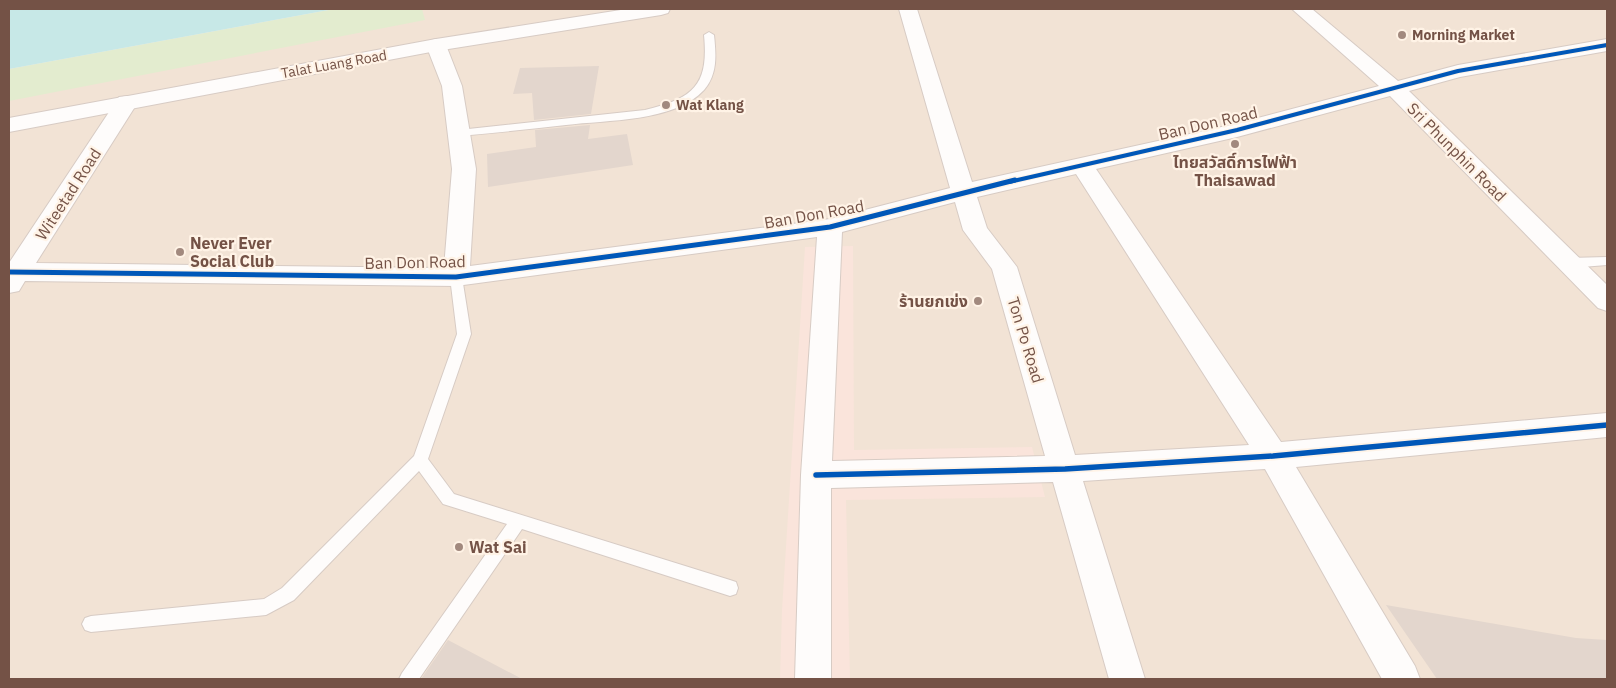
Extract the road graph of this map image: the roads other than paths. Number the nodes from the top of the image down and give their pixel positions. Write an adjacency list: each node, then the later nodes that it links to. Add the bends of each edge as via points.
1 (661, 9): 6 (street, Talat Luang Road)
2 (908, 9): 12 (street, Ton Po Road)
3 (1302, 9): 7 (street, Sri Phunphin Road)
4 (710, 35): 10 (lane, via 710,67 703,82 693,96 672,106 645,114)
5 (1607, 45): 7 (street, Ban Don Road, via 1458,71)
6 (436, 46): 8 (street, Talat Luang Road); 10 (street, via 452,86)
7 (1394, 88): 11 (street, Ban Don Road, via 1237,130); 15 (street, Sri Phunphin Road)
8 (127, 102): 9 (street, Talat Luang Road); 16 (street, Witeetad Road)
9 (9, 125)
10 (459, 133): 17 (street, via 464,169)
11 (1082, 165): 12 (street, Ban Don Road); 20 (street)
12 (963, 192): 13 (street, Ban Don Road); 22 (street, Ton Po Road, via 975,230 1004,267)
13 (830, 227): 17 (street, Ban Don Road); 23 (street)
14 (1607, 261): 15 (lane)
15 (1569, 263): 18 (street, Sri Phunphin Road)
16 (12, 276): 17 (street, Ban Don Road)
17 (456, 277): 21 (lane, via 464,334)
18 (1607, 301)
19 (1607, 425): 20 (street)
20 (1273, 456): 22 (street); 30 (street)
21 (420, 460): 24 (lane, via 448,499); 26 (lane, via 277,602 266,607)
22 (1064, 470): 23 (street); 29 (street, Ton Po Road)
23 (816, 475): 28 (street)
24 (518, 522): 25 (lane); 27 (lane)
25 (730, 588)
26 (91, 624)
27 (408, 679)
28 (813, 679)
29 (1128, 679)
30 (1402, 679)

